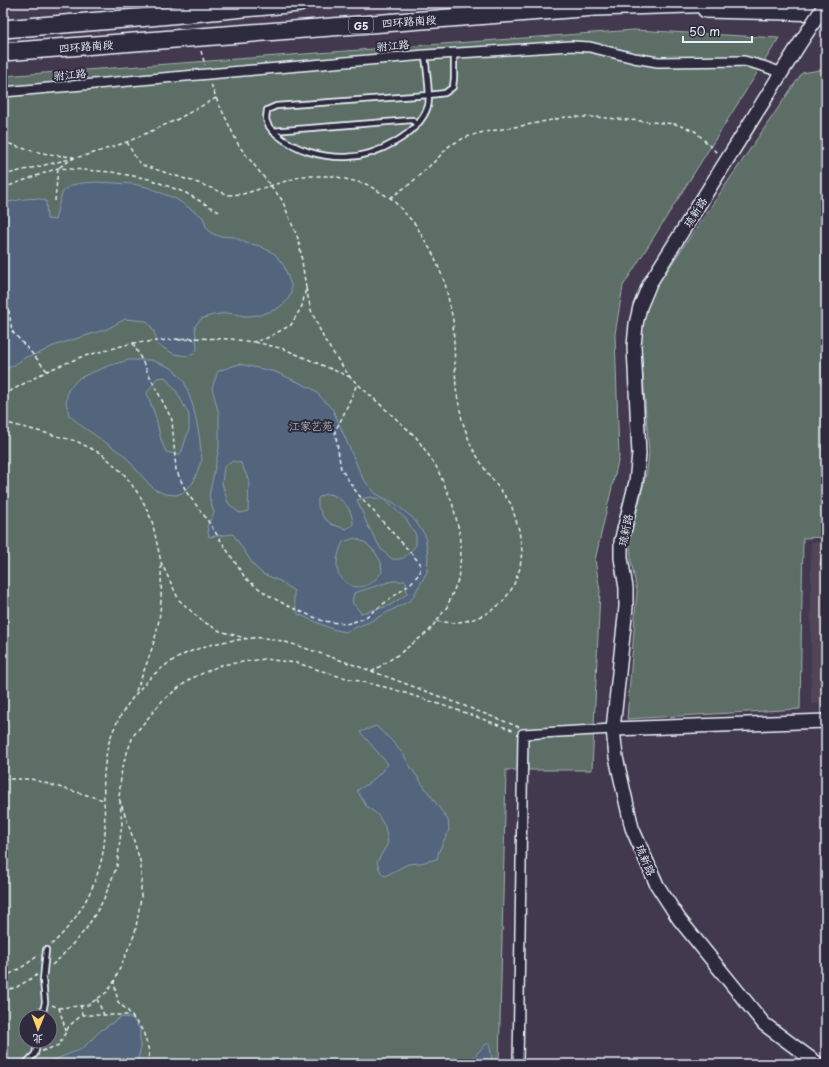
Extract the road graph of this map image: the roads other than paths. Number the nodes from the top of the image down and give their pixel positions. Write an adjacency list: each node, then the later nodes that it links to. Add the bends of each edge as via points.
1 (299, 3): 6 (highway)
2 (720, 3): 4 (highway, 四环路南段 / G5)
3 (826, 3): 10 (street, 琉新路, bridge)
4 (595, 7): 5 (highway); 7 (highway, 四环路南段 / G5)
5 (826, 12)
6 (3, 29)
7 (3, 52)
8 (454, 53): 9 (street, 驸江路); 10 (street, 驸江路, via 590,47 658,62 744,61); 12 (lane, via 453,88 445,93)
9 (425, 55): 11 (street, 驸江路); 12 (lane)
10 (782, 73): 16 (street, 琉新路, via 650,283 640,307 634,346 638,461 636,482 621,542 626,607)
11 (3, 92)
12 (429, 95): 13 (lane, via 426,114); 14 (lane, via 276,106 267,110 266,122)
13 (417, 125): 14 (lane, via 412,120); 14 (lane, via 389,145 373,152 347,157 303,151)
14 (272, 131)
15 (826, 721): 16 (street)
16 (613, 729): 21 (street, via 523,734); 22 (street, 琉新路, via 616,757 632,828 657,885 679,919 764,1024)
17 (46, 950): 18 (lane, via 43,972)
18 (44, 1009)
19 (36, 1049): 20 (lane)
20 (26, 1064)
21 (518, 1064)
22 (818, 1064)

